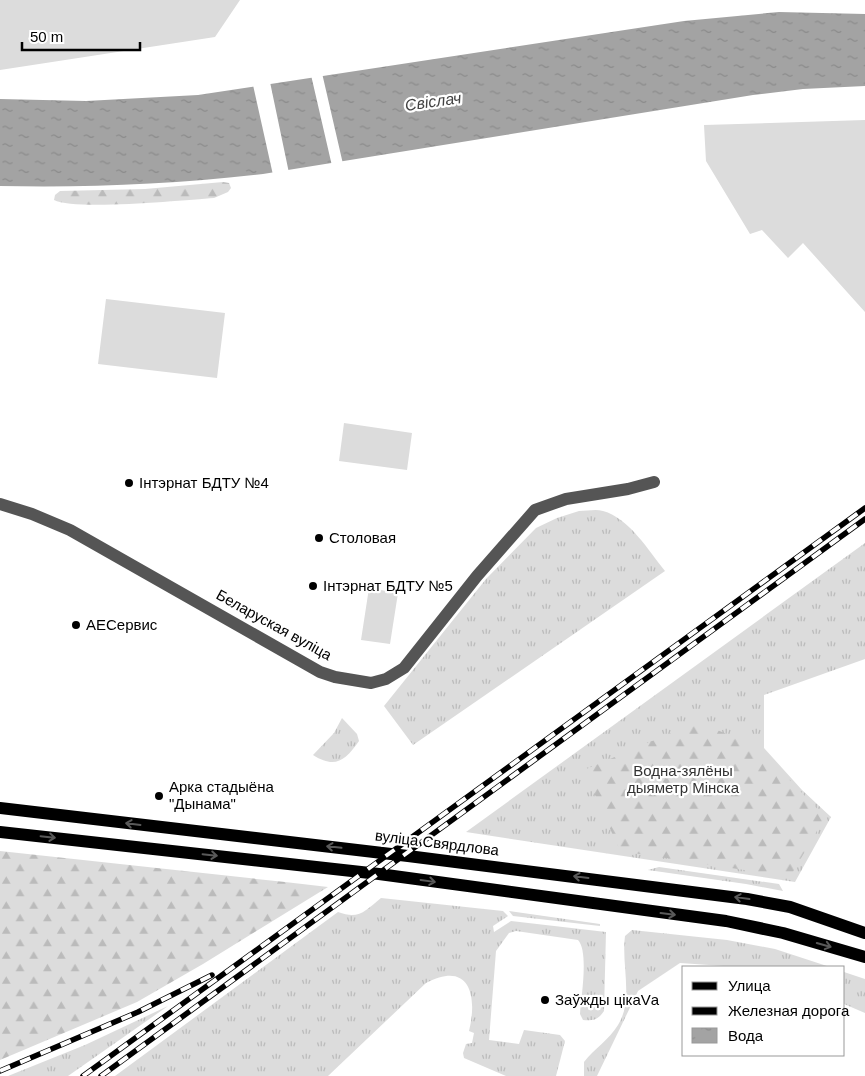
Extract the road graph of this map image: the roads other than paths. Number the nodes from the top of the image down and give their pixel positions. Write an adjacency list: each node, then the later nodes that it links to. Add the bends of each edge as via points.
1 (654, 482): 2 (street, Беларуская вуліца, via 566,498 535,510 477,576 404,668 386,679 371,682 320,672 70,530)
2 (0, 504)
3 (0, 808): 5 (main road, вуліца Свярдлова, one-way to 3, via 790,907 747,898)
4 (0, 832): 6 (main road, one-way to 6, via 379,874 726,921 783,933)
5 (865, 933)
6 (865, 957)

